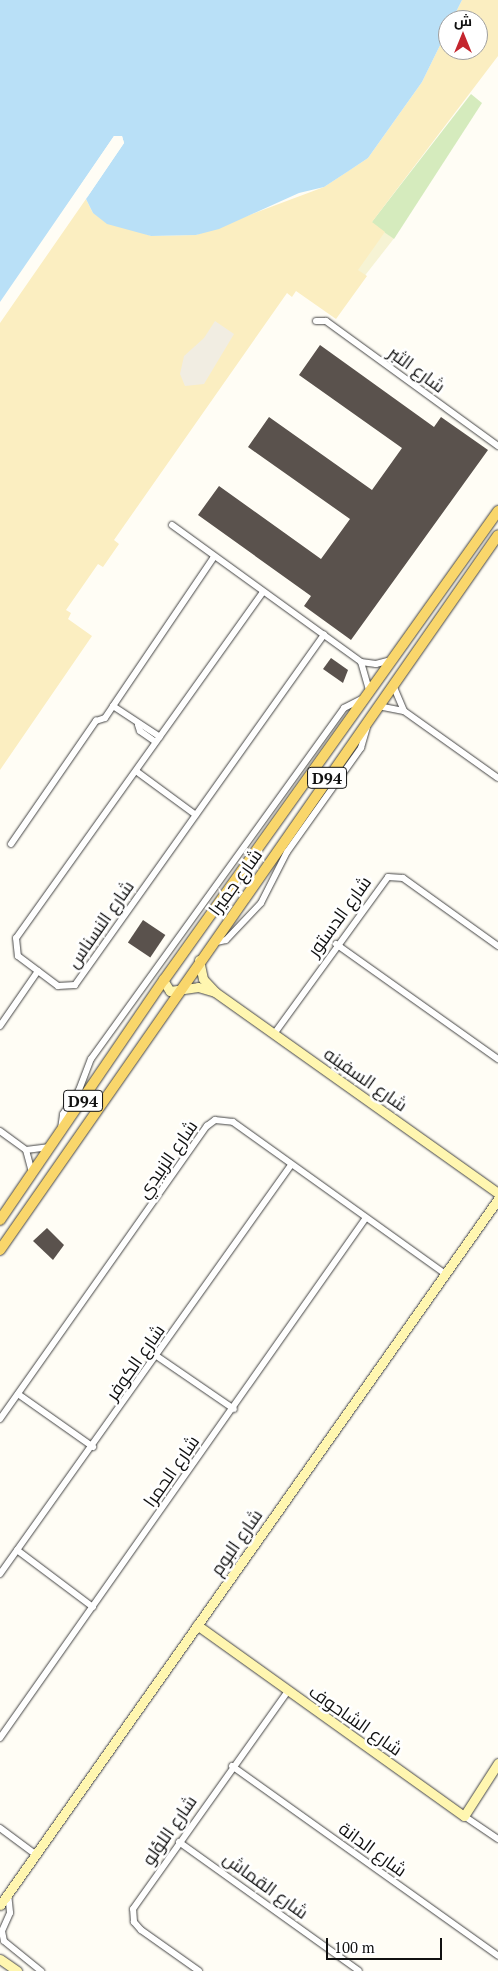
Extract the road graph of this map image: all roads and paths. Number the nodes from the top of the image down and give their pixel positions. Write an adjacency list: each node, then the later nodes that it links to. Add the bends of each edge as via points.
1 (316, 321): 2 (street, شارع الثبر, via 326,321)
2 (498, 446)
3 (498, 511): 9 (main road, شارع جميرا / D94)
4 (172, 525): 6 (street)
5 (498, 535): 11 (main road, شارع جميرا / D94)
6 (214, 557): 7 (street); 13 (street, via 149,648)
7 (263, 592): 8 (street); 17 (street, شارع النسناس)
8 (324, 634): 10 (street); 20 (street, شارع النسناس)
9 (391, 660): 10 (street, via 376,664); 12 (main road, شارع جميرا / D94)
10 (361, 662): 12 (street)
11 (392, 684): 14 (main road, شارع جميرا / D94); 15 (street)
12 (367, 694): 27 (main road, شارع جميرا / D94); 36 (street, via 344,708 91,1059 79,1090 62,1114)
13 (114, 706): 17 (street, via 138,725 139,730); 21 (street, via 105,718 96,721)
14 (376, 706): 15 (street); 16 (main road, شارع جميرا / D94)
15 (404, 711): 19 (street)
16 (367, 720): 22 (main road, شارع جميرا / D94); 22 (street, via 361,748 287,852 265,897 226,940)
17 (158, 739): 18 (street, شارع النسناس)
18 (136, 772): 20 (street); 26 (street, شارع النسناس, via 16,938 16,953)
19 (498, 778)
20 (196, 815): 26 (street, شارع النسناس, via 75,985 58,986)
21 (11, 844)
22 (211, 942): 25 (main road, شارع جميرا / D94)
23 (336, 944): 24 (street, شارع الدستور, via 384,880 397,876); 33 (street, شارع الدستور); 34 (street)
24 (498, 946)
25 (199, 959): 28 (main road, شارع جميرا / D94); 29 (street, شارع السفينه, via 204,979)
26 (38, 971): 32 (street)
27 (163, 980): 28 (street, via 167,990); 30 (main road, شارع جميرا / D94)
28 (178, 990): 29 (street, شارع السفينه, via 198,987); 31 (main road, شارع جميرا / D94)
29 (214, 992): 33 (street, شارع السفينه)
30 (140, 1014): 31 (main road, via 152,1013); 36 (main road, شارع جميرا / D94)
31 (156, 1022): 45 (main road, شارع جميرا / D94)
32 (0, 1026)
33 (274, 1034): 41 (street, شارع السفينه)
34 (498, 1059)
35 (0, 1131): 38 (street)
36 (62, 1133): 37 (main road, شارع جميرا / D94)
37 (52, 1146): 38 (street); 40 (main road, شارع جميرا / D94)
38 (26, 1150): 40 (street)
39 (291, 1165): 43 (street, شارع الزبيدي); 47 (street, شارع الكوفر); 48 (street, شارع الزبيدي, via 229,1120 210,1123)
40 (32, 1175): 44 (main road, شارع جميرا / D94)
41 (498, 1193)
42 (498, 1199): 46 (street, شارع البوم)
43 (365, 1219): 46 (street, شارع الزبيدي); 49 (street, شارع الحمرا)
44 (0, 1220)
45 (0, 1250)
46 (445, 1274): 55 (street, شارع البوم)
47 (158, 1356): 49 (street); 51 (street, شارع الكوفر)
48 (18, 1394): 50 (street, شارع الزبيدي); 51 (street)
49 (234, 1409): 54 (street, شارع الحمرا)
50 (0, 1419)
51 (92, 1447): 52 (street, شارع الكوفر)
52 (17, 1550): 53 (street, شارع الكوفر); 54 (street)
53 (0, 1574)
54 (93, 1607): 57 (street, شارع الحمرا)
55 (197, 1625): 56 (street, شارع الشاحوف); 64 (street, شارع البوم)
56 (287, 1692): 59 (street, شارع اللؤلو); 60 (street, شارع الشاحوف)
57 (0, 1738)
58 (498, 1763): 60 (street)
59 (232, 1766): 63 (street, شارع اللؤلو); 67 (street, شارع الدانة)
60 (464, 1816): 62 (street, شارع الشاحوف)
61 (0, 1828): 64 (street)
62 (498, 1839)
63 (179, 1842): 71 (street, شارع اللؤلو, via 134,1905 133,1917 141,1930); 72 (street, شارع القماش)
64 (35, 1854): 65 (street, شارع البوم)
65 (8, 1893): 66 (street, شارع البوم); 70 (street, via 10,1913 2,1931 4,1941)
66 (0, 1904)
67 (498, 1956)
68 (0, 1959): 69 (street)
69 (17, 1971)
70 (41, 1971)
71 (199, 1971)
72 (359, 1971)

